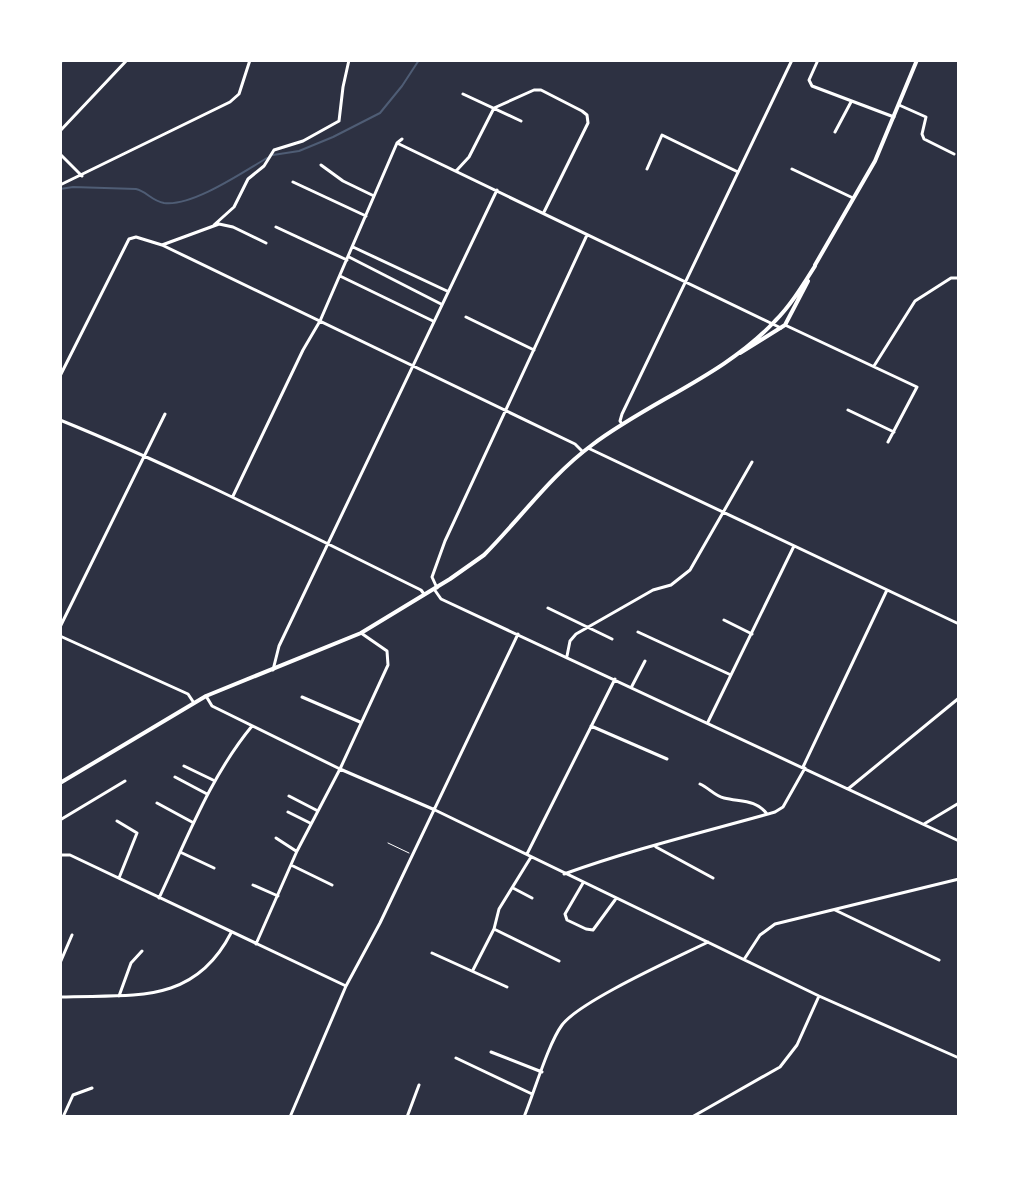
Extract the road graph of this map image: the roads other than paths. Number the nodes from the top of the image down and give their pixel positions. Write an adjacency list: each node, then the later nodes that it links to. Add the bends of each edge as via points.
1 (127, 60): 13 (street)
2 (250, 60): 24 (street, via 239,94 230,102)
3 (349, 60): 32 (street, via 339,121 274,150 248,179 234,207)
4 (792, 60): 23 (street)
5 (818, 60): 8 (street, via 809,83)
6 (917, 60): 9 (main road)
7 (463, 94): 10 (street)
8 (851, 102): 11 (street); 14 (street)
9 (899, 105): 11 (main road); 18 (street, via 926,117 923,137)
10 (494, 108): 12 (street); 22 (street, via 473,151); 30 (street, via 541,90 587,115 588,123)
11 (894, 117): 29 (main road)
12 (521, 121)
13 (60, 131)
14 (835, 132)
15 (402, 139): 16 (street)
16 (397, 143): 22 (street); 28 (street)
17 (60, 154): 24 (street)
18 (954, 154)
19 (321, 165): 28 (street)
20 (647, 169): 23 (street, via 662,135)
21 (792, 169): 29 (street)
22 (457, 170): 27 (street)
23 (738, 172): 41 (street)
24 (82, 176): 26 (street)
25 (293, 182): 31 (street)
26 (60, 185)
27 (497, 190): 30 (street); 42 (street)
28 (374, 196): 31 (street)
29 (853, 198): 43 (main road)
30 (544, 212): 34 (street)
31 (366, 216): 37 (street)
32 (214, 225): 35 (street, via 233,227); 36 (street)
33 (276, 227): 38 (street)
34 (588, 233): 41 (street); 50 (street)
35 (266, 243)
36 (162, 245): 46 (street); 54 (street, via 129,239)
37 (353, 247): 38 (street); 42 (street)
38 (348, 258): 39 (street); 44 (street)
39 (340, 276): 46 (street); 47 (street)
40 (959, 278): 53 (street, via 915,301)
41 (686, 280): 48 (street); 59 (street, via 622,414)
42 (447, 291): 44 (street)
43 (801, 292): 48 (main road); 49 (main road)
44 (441, 304): 47 (street)
45 (466, 317): 50 (street)
46 (320, 321): 52 (street); 66 (street)
47 (433, 321): 52 (street)
48 (774, 323): 49 (street); 51 (main road)
49 (783, 327): 51 (main road); 53 (street)
50 (535, 350): 56 (street)
51 (725, 361): 59 (main road)
52 (412, 364): 56 (street); 68 (street)
53 (874, 366): 60 (street, via 917,387)
54 (60, 376)
55 (848, 410): 60 (street)
56 (507, 411): 63 (street); 70 (street, via 445,541 432,577)
57 (165, 414): 64 (street)
58 (60, 420): 64 (street)
59 (622, 424): 62 (main road)
60 (894, 432): 61 (street)
61 (888, 442)
62 (588, 448): 63 (main road); 67 (street)
63 (583, 452): 70 (main road, via 484,555)
64 (145, 455): 66 (street); 76 (street)
65 (752, 462): 67 (street)
66 (233, 497): 68 (street)
67 (724, 513): 69 (street); 77 (street, via 681,578)
68 (328, 544): 72 (street); 86 (street, via 279,646)
69 (794, 546): 71 (street); 81 (street)
70 (436, 588): 72 (main road); 80 (street, via 441,599)
71 (887, 590): 75 (street); 100 (street)
72 (425, 595): 79 (main road)
73 (548, 608): 77 (street)
74 (724, 620): 81 (street)
75 (959, 624)
76 (60, 627)
77 (589, 627): 83 (street); 84 (street, via 571,638)
78 (638, 632): 87 (street)
79 (361, 633): 86 (main road); 95 (street, via 387,651 389,659)
80 (518, 634): 84 (street); 112 (street)
81 (752, 634): 87 (street)
82 (60, 636): 93 (street, via 188,694)
83 (612, 639)
84 (567, 656): 88 (street)
85 (645, 661): 89 (street)
86 (273, 670): 90 (main road)
87 (731, 675): 94 (street)
88 (615, 678): 89 (street); 97 (street)
89 (632, 686): 94 (street)
90 (206, 696): 93 (main road); 96 (street, via 212,706)
91 (302, 697): 95 (street)
92 (959, 698): 107 (street)
93 (194, 703): 105 (main road)
94 (708, 722): 100 (street)
95 (361, 723): 101 (street)
96 (253, 725): 101 (street); 103 (street)
97 (591, 726): 98 (street); 129 (street)
98 (667, 759)
99 (184, 766): 103 (street)
100 (804, 768): 107 (street); 115 (street, via 783,807)
101 (340, 769): 112 (street); 113 (street)
102 (175, 777): 108 (street)
103 (214, 780): 108 (street)
104 (125, 781): 116 (street)
105 (60, 783)
106 (700, 784): 115 (street)
107 (848, 789): 120 (street)
108 (207, 795): 118 (street)
109 (289, 796): 113 (street)
110 (157, 803): 118 (street)
111 (959, 803): 120 (street)
112 (435, 810): 128 (street); 129 (street)
113 (318, 811): 119 (street)
114 (288, 812): 119 (street)
115 (767, 814): 124 (street)
116 (60, 820)
117 (117, 821): 133 (street, via 137,833)
118 (194, 823): 126 (street)
119 (311, 823): 125 (street)
120 (924, 824): 122 (street)
121 (276, 838): 125 (street)
122 (959, 841)
123 (388, 843): 128 (lane)
124 (656, 847): 132 (street); 134 (street)
125 (297, 851): 130 (street)
126 (180, 852): 131 (street); 141 (street)
127 (60, 855): 133 (street)
128 (412, 855): 157 (street)
129 (529, 856): 132 (street); 139 (street)
130 (291, 865): 138 (street); 140 (street)
131 (214, 868)
132 (564, 874): 136 (street)
133 (119, 878): 141 (street)
134 (713, 878)
135 (959, 879): 144 (street)
136 (583, 883): 143 (street); 143 (street, via 567,920 594,928)
137 (253, 885): 140 (street)
138 (332, 885)
139 (513, 888): 142 (street); 145 (street)
140 (278, 896): 149 (street)
141 (159, 898): 146 (street)
142 (532, 898)
143 (616, 899): 148 (street)
144 (832, 908): 152 (street, via 766,929); 153 (street)
145 (494, 929): 154 (street); 156 (street)
146 (231, 933): 149 (street); 159 (street, via 202,972 185,984)
147 (72, 935): 155 (street)
148 (708, 942): 152 (street); 165 (street, via 570,1016)
149 (256, 944): 157 (street)
150 (142, 951): 159 (street, via 131,963)
151 (432, 953): 156 (street)
152 (744, 960): 160 (street)
153 (939, 960)
154 (559, 961)
155 (60, 963)
156 (473, 970): 158 (street)
157 (346, 986): 170 (street)
158 (507, 987)
159 (119, 996): 161 (street)
160 (819, 996): 164 (street); 175 (street, via 797,1045 780,1067)
161 (60, 997)
162 (491, 1052): 165 (street)
163 (456, 1058): 168 (street)
164 (959, 1058)
165 (542, 1072): 168 (street)
166 (419, 1085): 172 (street)
167 (92, 1088): 169 (street, via 73,1095)
168 (533, 1095): 174 (street)
169 (63, 1117)
170 (290, 1117)
171 (399, 1117): 172 (street)
172 (407, 1117): 173 (street)
173 (433, 1117)
174 (524, 1117)
175 (692, 1117)

